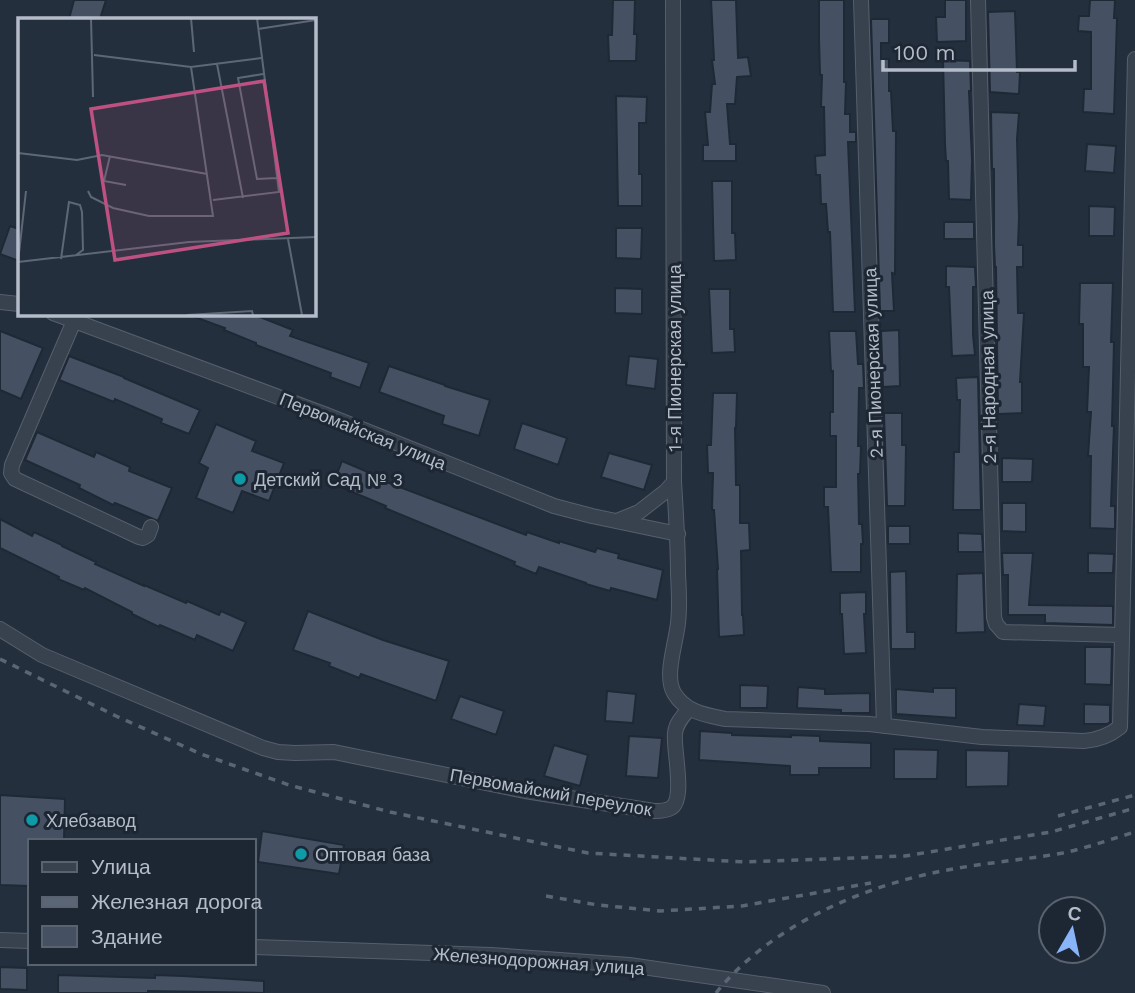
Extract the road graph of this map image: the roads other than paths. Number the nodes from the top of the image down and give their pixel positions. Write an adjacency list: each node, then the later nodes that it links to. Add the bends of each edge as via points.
1 (673, 0): 9 (street, 1-я Пионерская улица)
2 (861, 0): 16 (street, 2-я Пионерская улица)
3 (978, 0): 14 (street, 2-я Народная улица, via 994,617 1003,632)
4 (1135, 59): 14 (street)
5 (0, 302): 6 (street)
6 (18, 304)
7 (58, 315): 8 (street, Первомайская улица)
8 (74, 321): 10 (street, Первомайская улица, via 554,506); 11 (street, via 10,474 139,537 148,536)
9 (674, 482): 10 (street, via 639,512); 12 (street, 1-я Пионерская улица)
10 (617, 521): 12 (street, Первомайская улица)
11 (151, 527)
12 (678, 534): 15 (street, 1-я Пионерская улица, via 679,609 670,680 674,693)
13 (0, 629): 15 (street, Первомайский переулок, via 42,655 263,748 334,752 525,791 654,811 676,803 675,733)
14 (1121, 635): 16 (street, via 1120,727 1096,740 982,737)
15 (689, 709): 16 (street, via 726,719)
16 (884, 726)
17 (0, 940): 18 (street)
18 (28, 941)
19 (256, 947): 20 (street, Железнодорожная улица, via 629,965)
20 (823, 993)

